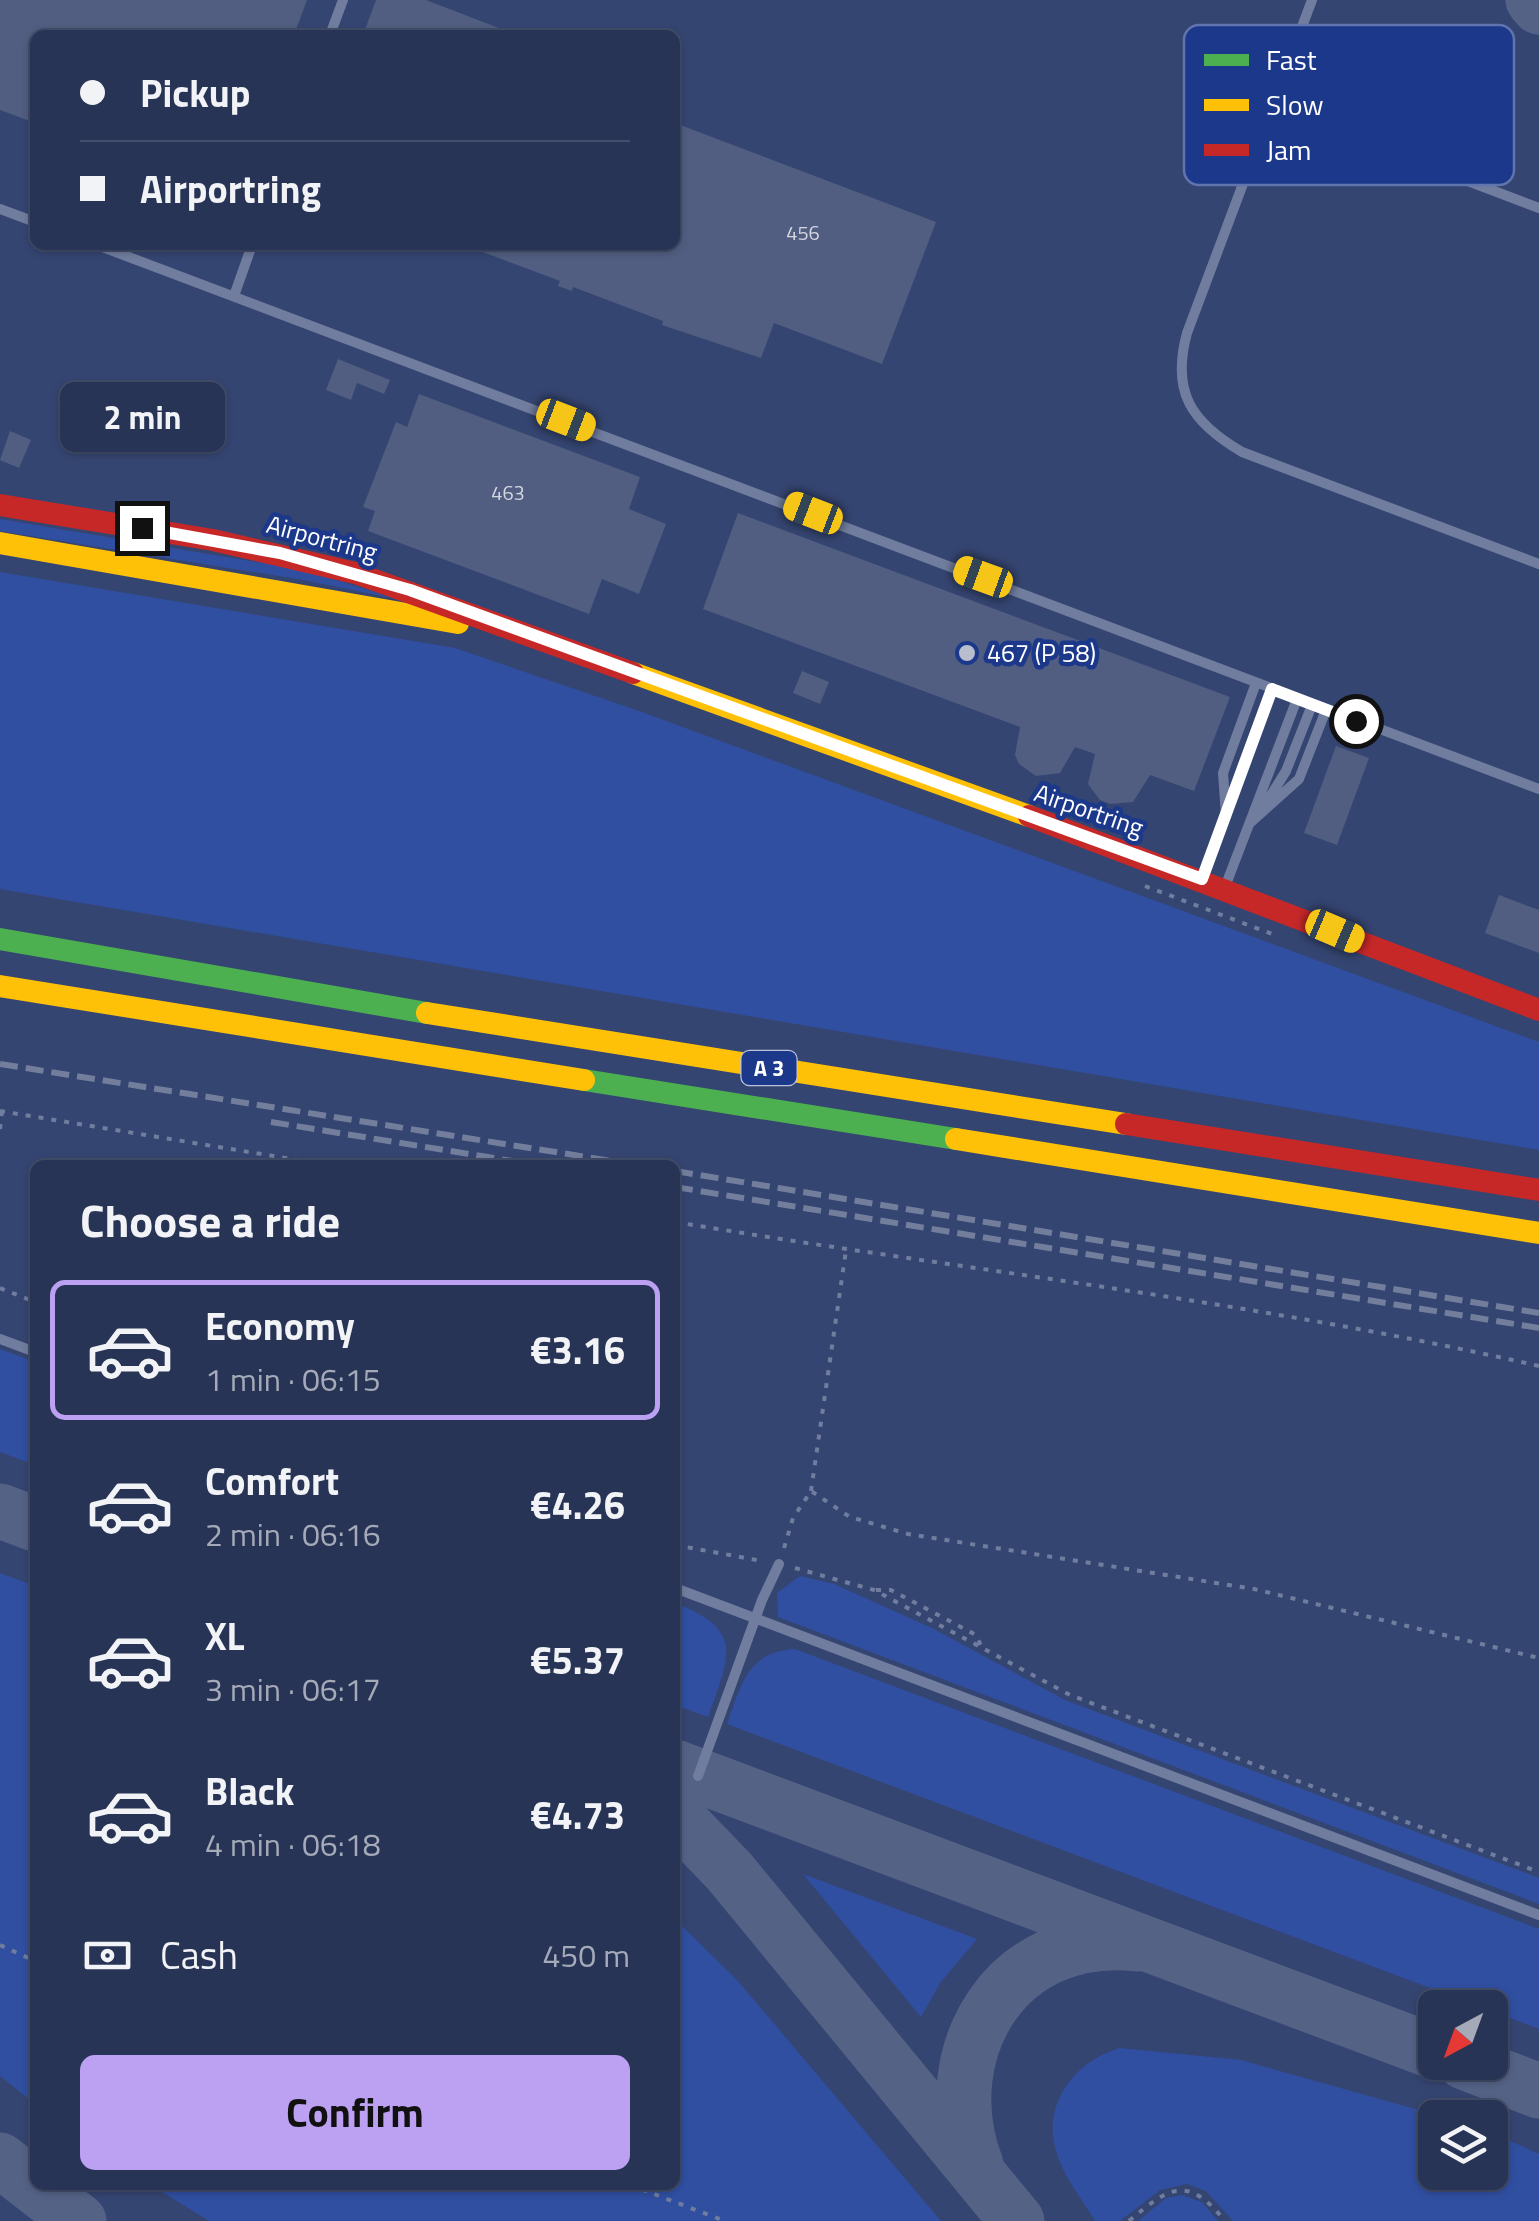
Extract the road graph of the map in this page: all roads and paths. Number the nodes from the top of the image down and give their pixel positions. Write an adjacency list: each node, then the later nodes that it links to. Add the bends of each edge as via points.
1 (344, 0): 4 (lane)
2 (1312, 0): 3 (lane)
3 (1303, 25)
4 (332, 30)
5 (1244, 185): 15 (lane, via 1179,364 1195,414 1211,434 1242,452)
6 (1478, 185): 8 (lane)
7 (0, 208): 9 (lane)
8 (1539, 208)
9 (30, 220)
10 (110, 250): 12 (lane)
11 (250, 250): 12 (lane)
12 (234, 296): 17 (lane)
13 (0, 505): 16 (main road, Airportring, via 336,568)
14 (0, 543): 16 (main road, Airportring, via 476,626)
15 (1539, 564)
16 (618, 668): 25 (main road, Airportring)
17 (1256, 683): 18 (lane); 23 (lane, via 1224,773)
18 (1272, 689): 19 (lane); 23 (lane)
19 (1297, 699): 20 (lane); 24 (lane)
20 (1312, 705): 21 (lane); 24 (lane, via 1276,791)
21 (1326, 710): 22 (lane); 24 (lane, via 1298,780)
22 (1539, 790)
23 (1226, 816): 25 (lane)
24 (1249, 824): 27 (lane)
25 (1202, 879): 27 (main road, Airportring)
26 (1134, 882): 28 (path)
27 (1225, 888): 31 (main road, Airportring)
28 (1281, 938)
29 (0, 940): 35 (main road, A 3)
30 (0, 986): 37 (main road, A 3)
31 (1539, 1010)
32 (1, 1111): 33 (path); 34 (path)
33 (0, 1129)
34 (298, 1160)
35 (1539, 1190)
36 (680, 1223): 38 (path)
37 (1539, 1234)
38 (846, 1250): 43 (path, via 1132,1288); 44 (path)
39 (0, 1288): 40 (path)
40 (30, 1300)
41 (0, 1340): 42 (lane)
42 (30, 1350)
43 (1539, 1366)
44 (811, 1490): 46 (path, via 793,1518); 51 (path, via 850,1518 908,1534 1254,1588)
45 (680, 1546): 46 (path)
46 (780, 1564): 48 (path); 49 (lane)
47 (680, 1590): 49 (lane)
48 (874, 1590): 50 (path); 50 (path, via 891,1590 976,1635)
49 (755, 1618): 52 (lane); 54 (lane)
50 (982, 1648): 53 (path, via 1070,1695)
51 (1539, 1658)
52 (698, 1776)
53 (1539, 1872)
54 (1539, 1915)
55 (0, 1946): 56 (path)
56 (30, 1959)
57 (643, 2190): 58 (path)
58 (725, 2221)
59 (1130, 2221): 60 (path, via 1167,2192 1186,2190 1206,2197)
60 (1226, 2221)

